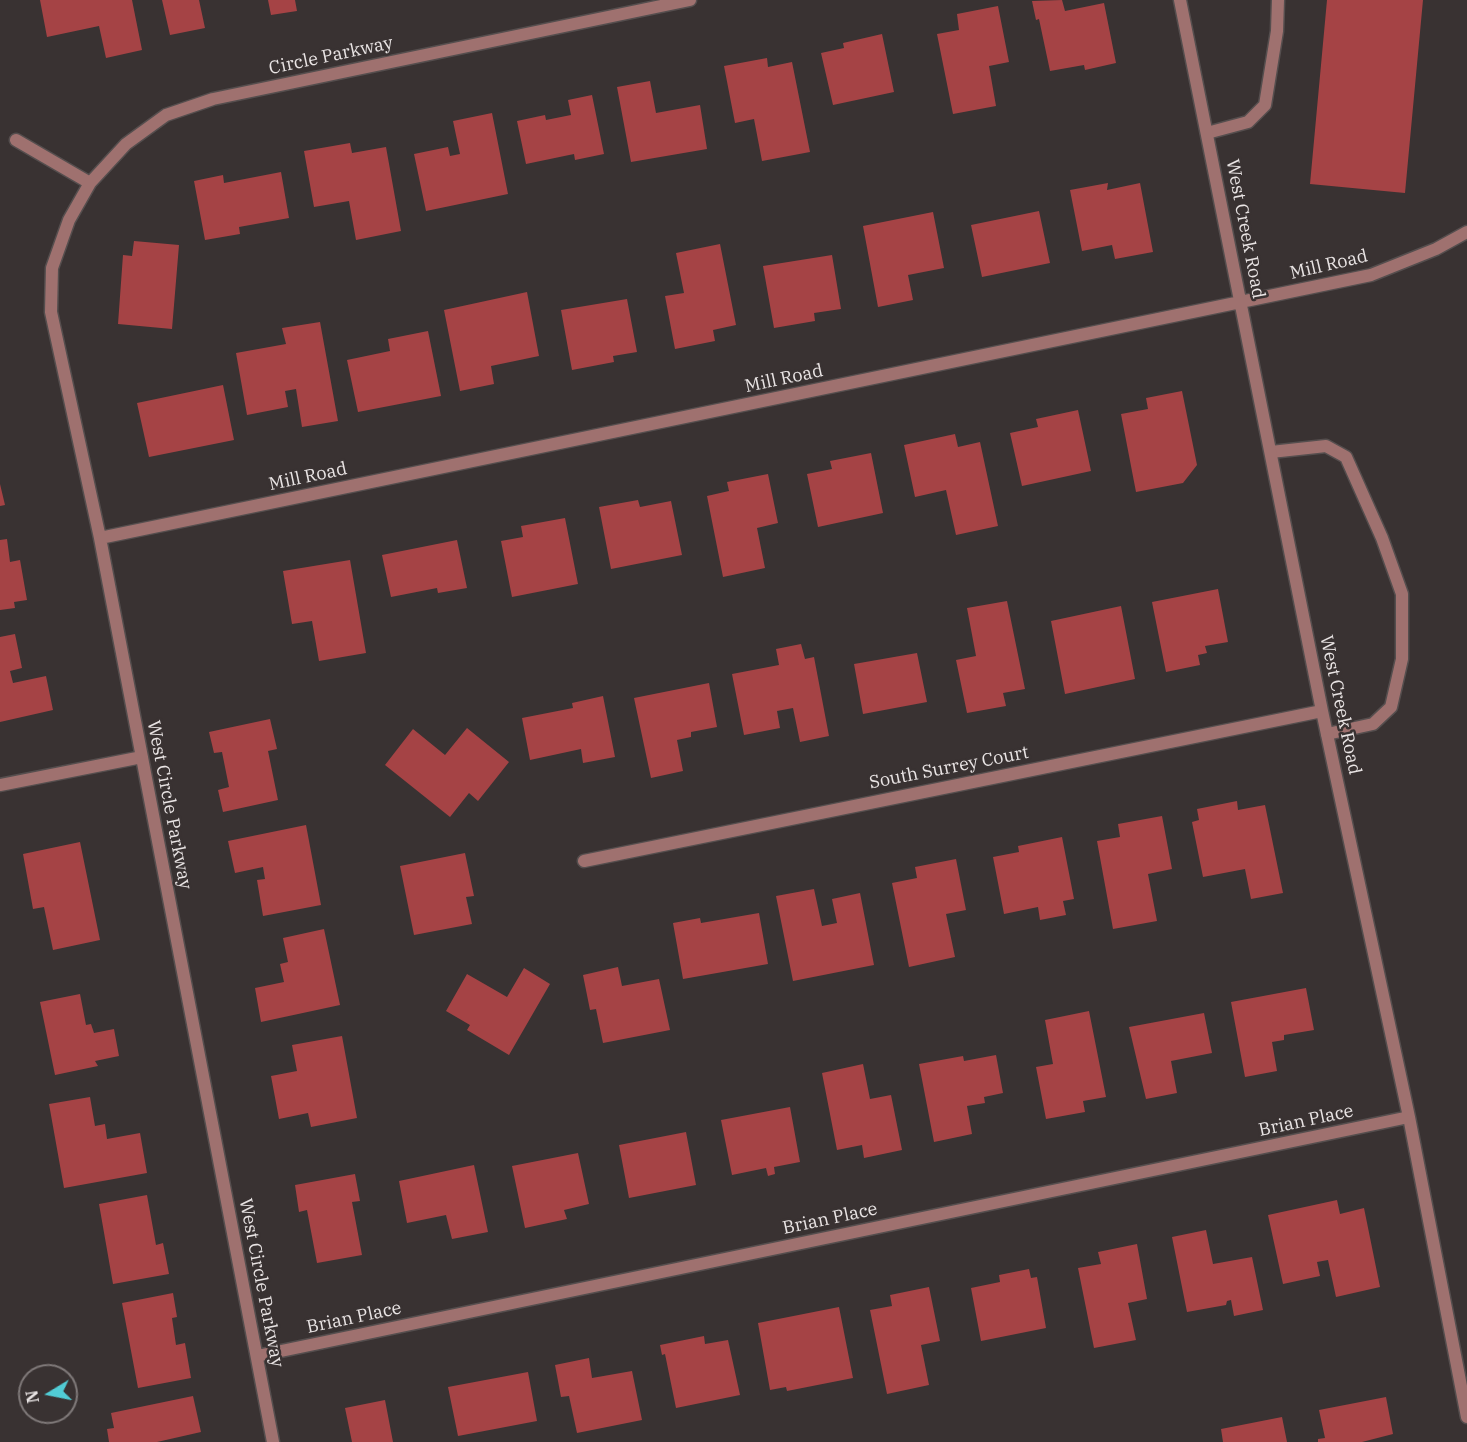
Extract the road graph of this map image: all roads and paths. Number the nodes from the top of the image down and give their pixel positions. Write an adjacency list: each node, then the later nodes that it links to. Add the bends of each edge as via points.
1 (690, 0): 6 (street, Circle Parkway, via 213,99 166,116 126,144)
2 (1180, 0): 4 (street, West Creek Road)
3 (1278, 0): 4 (street, via 1265,105 1248,122)
4 (1208, 133): 8 (street, West Creek Road)
5 (15, 140): 6 (street)
6 (90, 183): 10 (street, West Circle Parkway, via 69,220 52,268 51,312)
7 (1467, 232): 8 (street, Mill Road, via 1371,275)
8 (1242, 303): 9 (street, West Creek Road); 10 (street, Mill Road)
9 (1271, 452): 11 (street, West Creek Road); 12 (street, via 1326,446 1346,457 1402,594 1402,659 1391,708 1373,724)
10 (100, 538): 13 (street, West Circle Parkway)
11 (1322, 711): 12 (street, West Creek Road); 15 (street, South Surrey Court)
12 (1327, 734): 16 (street, West Creek Road)
13 (142, 757): 14 (street); 17 (street, West Circle Parkway)
14 (0, 785)
15 (584, 861)
16 (1409, 1118): 17 (street, Brian Place); 18 (street, West Creek Road)
17 (257, 1356): 19 (street, West Circle Parkway)
18 (1467, 1417)
19 (273, 1442)

